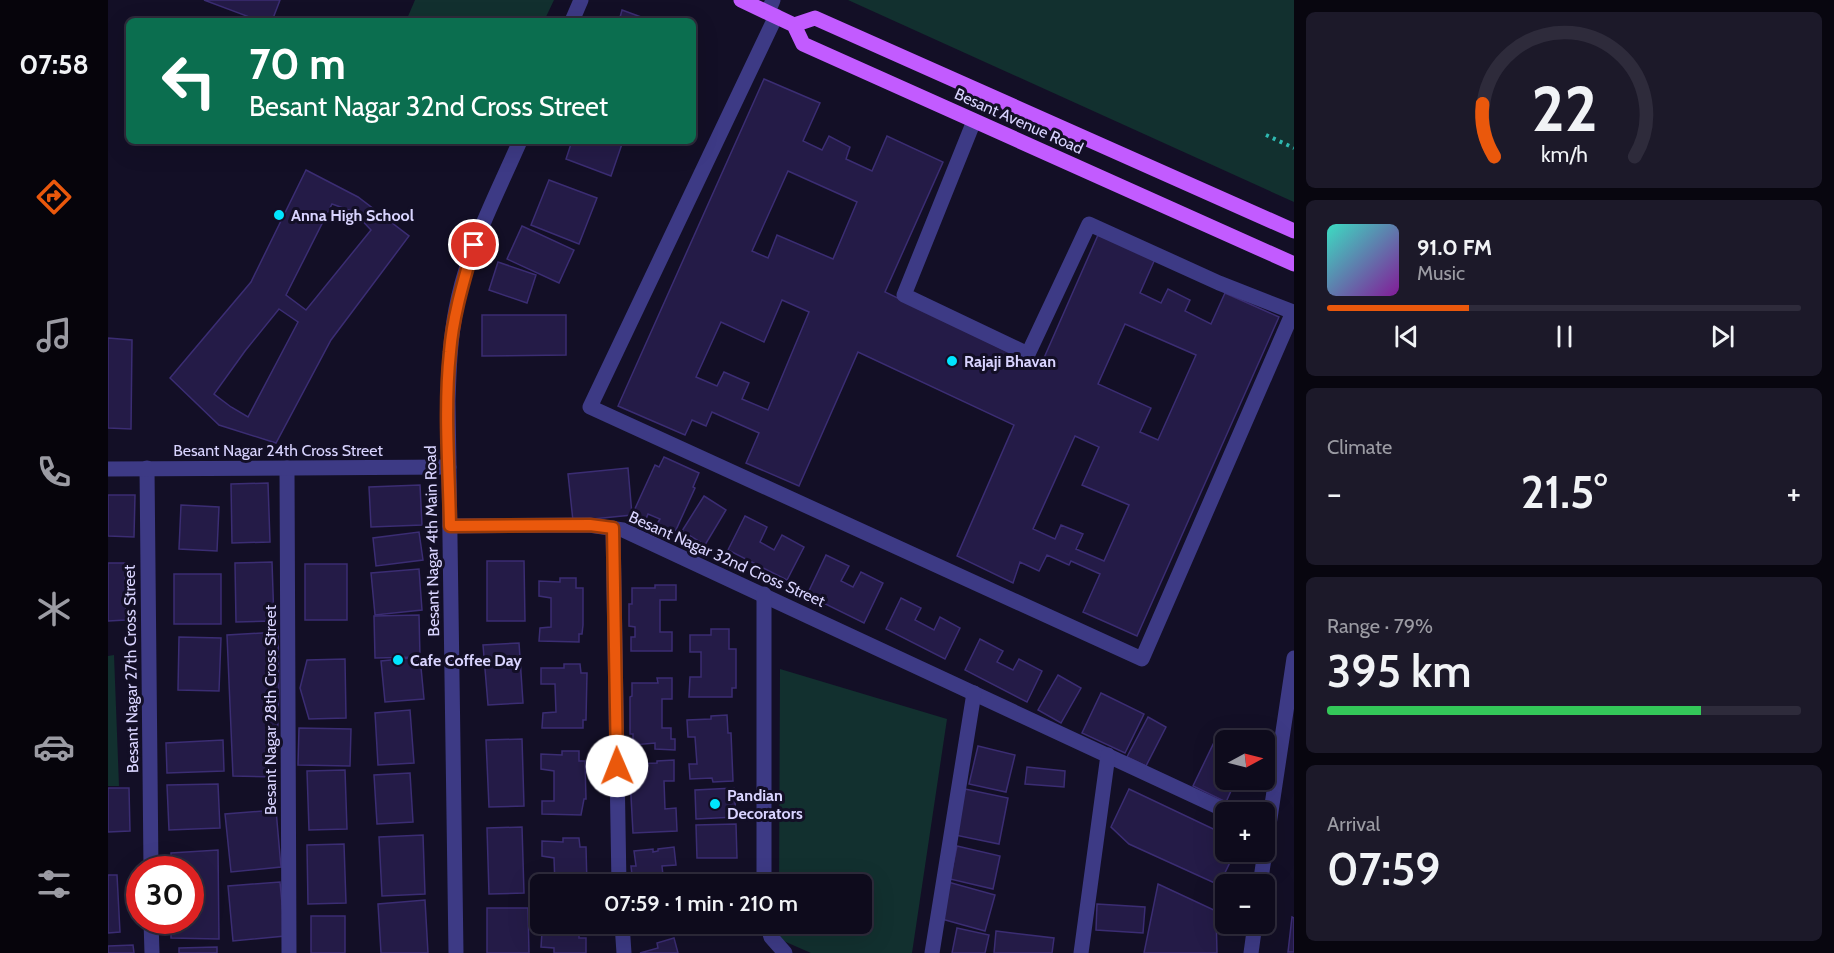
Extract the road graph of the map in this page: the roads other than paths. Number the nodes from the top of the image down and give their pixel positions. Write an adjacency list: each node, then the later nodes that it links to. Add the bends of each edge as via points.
1 (581, 0): 4 (street)
2 (741, 0): 3 (main road, Besant Avenue Road)
3 (772, 9): 5 (main road, Besant Avenue Road); 6 (street, via 591,407 1142,659 1293,312 1089,224 1028,354 904,295)
4 (573, 18)
5 (794, 25): 6 (main road, Besant Avenue Road, via 802,44); 8 (main road, via 815,18)
6 (974, 121): 9 (main road, Besant Avenue Road)
7 (519, 144): 10 (street, Besant Nagar 4th Main Road, via 474,245 456,307 450,352)
8 (1294, 231)
9 (1294, 264)
10 (449, 467): 12 (street, Besant Nagar 24th Cross Street); 14 (street, Besant Nagar 4th Main Road)
11 (147, 468): 12 (street, Besant Nagar 24th Cross Street); 13 (street, Besant Nagar 24th Cross Street); 22 (street, Besant Nagar 27th Cross Street)
12 (287, 468): 30 (street, Besant Nagar 28th Cross Street)
13 (108, 469)
14 (450, 526): 15 (street, Besant Nagar 32nd Cross Street); 31 (street, Besant Nagar 4th Main Road)
15 (613, 528): 16 (street, Besant Nagar 32nd Cross Street); 23 (street)
16 (764, 594): 18 (street, Besant Nagar 32nd Cross Street); 24 (street)
17 (1294, 658): 20 (street)
18 (974, 693): 19 (street, Besant Nagar 32nd Cross Street); 34 (street)
19 (1108, 755): 21 (street, Besant Nagar 32nd Cross Street); 35 (street)
20 (1271, 802)
21 (1215, 805)
22 (151, 856)
23 (619, 874)
24 (764, 874)
25 (151, 934): 29 (street)
26 (623, 934): 32 (street)
27 (770, 934): 33 (street)
28 (1254, 934): 36 (street)
29 (152, 953)
30 (289, 953)
31 (456, 953)
32 (624, 953)
33 (785, 953)
34 (932, 953)
35 (1081, 953)
36 (1251, 953)

